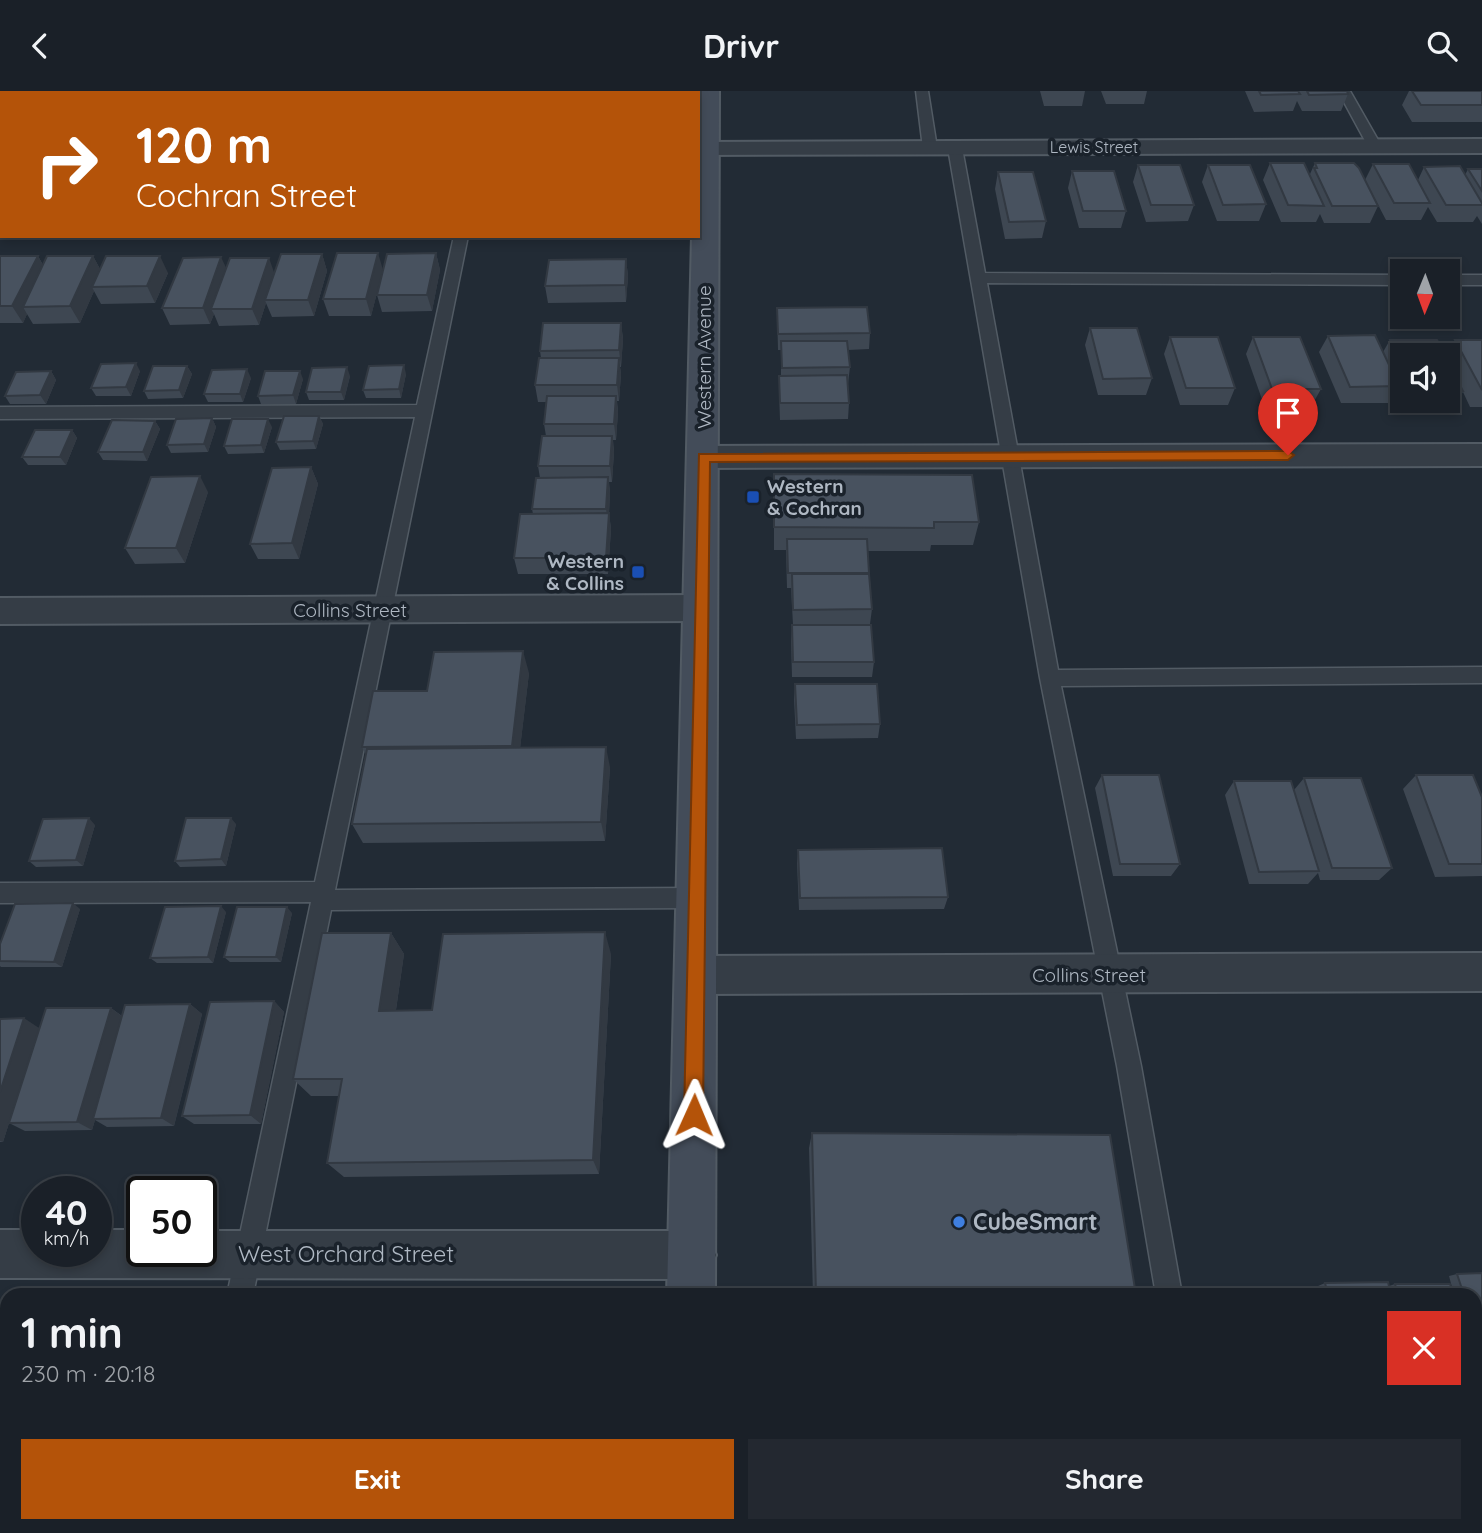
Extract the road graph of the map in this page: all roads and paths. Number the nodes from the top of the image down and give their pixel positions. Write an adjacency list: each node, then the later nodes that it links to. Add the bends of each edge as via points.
1 (707, 91): 8 (main road, Western Avenue)
2 (922, 91): 6 (lane)
3 (1345, 91): 5 (lane)
4 (1482, 146): 5 (street, Lewis Street)
5 (1375, 147): 7 (street, Lewis Street)
6 (930, 148): 7 (street, Lewis Street); 8 (street, Lewis Street)
7 (955, 148): 11 (lane)
8 (706, 149): 9 (main road, Western Avenue)
9 (702, 226): 19 (main road, Western Avenue)
10 (461, 238): 15 (lane)
11 (978, 278): 12 (lane); 18 (lane)
12 (1390, 280)
13 (1460, 280): 14 (lane)
14 (1482, 280)
15 (425, 411): 16 (lane); 21 (lane)
16 (0, 413)
17 (1482, 455): 18 (street)
18 (1010, 456): 19 (street); 24 (lane)
19 (704, 457): 20 (main road, Western Avenue)
20 (700, 608): 21 (street, Collins Street); 27 (main road, Western Avenue)
21 (384, 610): 22 (street, Collins Street); 26 (lane)
22 (0, 611)
23 (1482, 675): 24 (lane)
24 (1049, 678): 30 (lane)
25 (0, 893): 26 (lane)
26 (324, 896): 27 (lane); 32 (lane)
27 (696, 898): 29 (main road, Western Avenue)
28 (1482, 972): 30 (street, Collins Street)
29 (696, 975): 30 (street, Collins Street); 33 (main road, Western Avenue)
30 (1111, 975): 34 (lane)
31 (0, 1254): 32 (street, West Orchard Street)
32 (244, 1275): 33 (street, West Orchard Street)
33 (692, 1275)
34 (1168, 1288)

